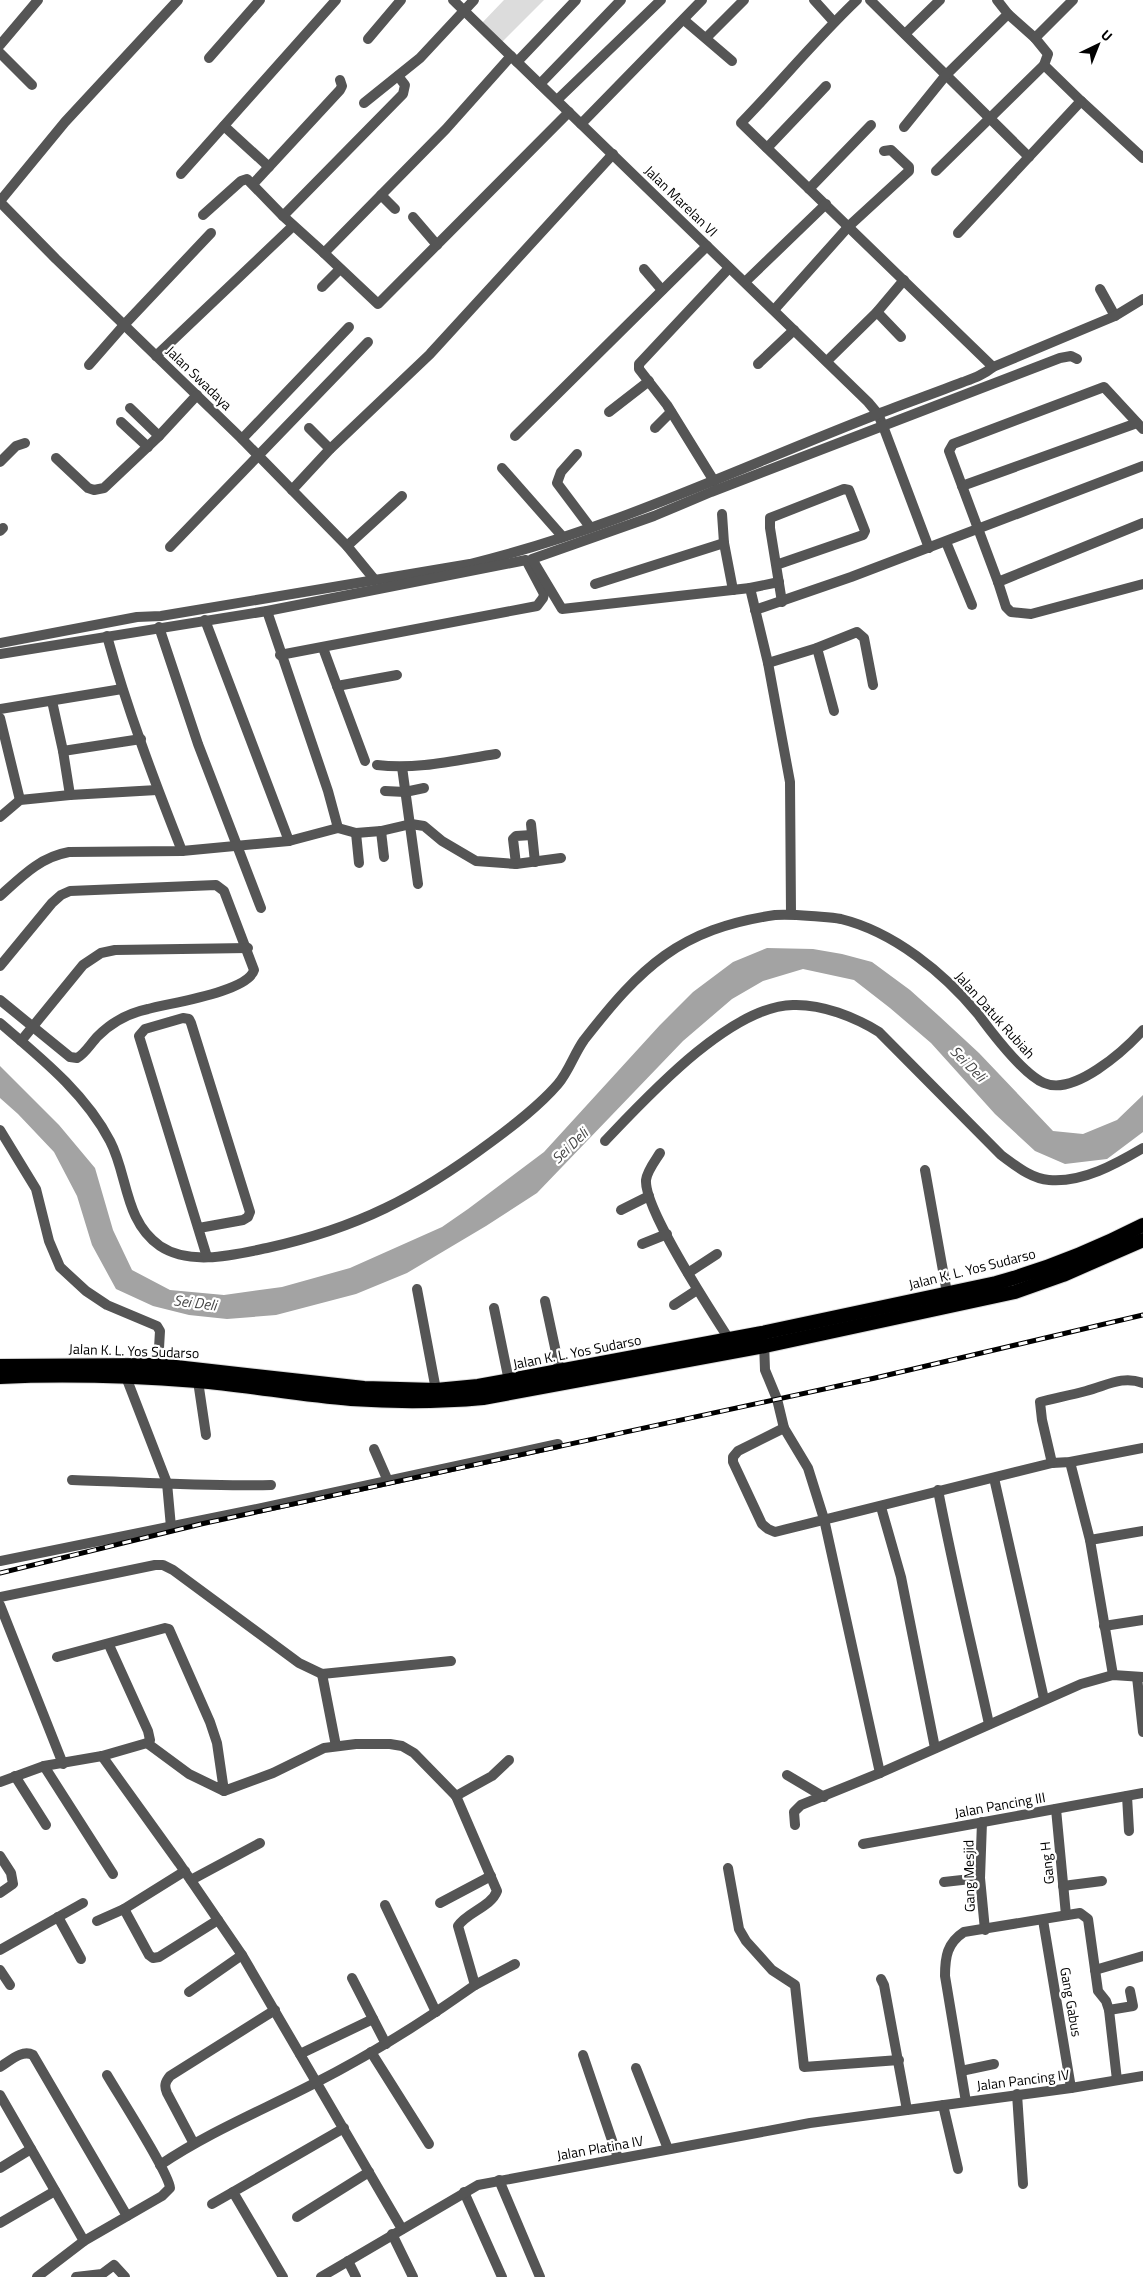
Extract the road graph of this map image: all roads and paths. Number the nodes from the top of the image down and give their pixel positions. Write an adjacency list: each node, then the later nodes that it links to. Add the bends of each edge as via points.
1 (38, 0): 27 (street)
2 (178, 0): 59 (street, via 65,122)
3 (260, 0): 29 (street)
4 (336, 0): 46 (street)
5 (401, 0): 26 (street)
6 (454, 0): 19 (street, Jalan Marelan VI)
7 (474, 0): 19 (street)
8 (576, 0): 30 (street)
9 (621, 0): 36 (street)
10 (661, 0): 39 (street)
11 (702, 0): 21 (street)
12 (744, 0): 24 (street)
13 (814, 0): 22 (street)
14 (857, 0): 22 (street)
15 (870, 0): 23 (street)
16 (940, 0): 23 (street)
17 (997, 0): 20 (street)
18 (1073, 0): 25 (street)
19 (464, 10): 30 (street, Jalan Marelan VI); 34 (street, via 430,48)
20 (1008, 14): 25 (street); 33 (street)
21 (684, 20): 24 (street); 44 (street)
22 (834, 22): 48 (street, via 741,124)
23 (905, 34): 33 (street)
24 (706, 38): 31 (street)
25 (1035, 38): 32 (street, via 1048,54)
26 (368, 39)
27 (0, 44)
28 (0, 53): 37 (street)
29 (209, 58)
30 (514, 59): 36 (street, Jalan Marelan VI); 58 (street)
31 (732, 61)
32 (1044, 65): 40 (street); 43 (street)
33 (946, 75): 43 (street); 47 (street)
34 (398, 76): 41 (street); 63 (street, via 405,85 403,94)
35 (340, 80): 53 (street, via 340,90)
36 (540, 84): 39 (street, Jalan Marelan VI)
37 (32, 85)
38 (826, 86): 48 (street)
39 (557, 100): 42 (street, Jalan Marelan VI)
40 (1081, 101): 51 (street); 52 (street)
41 (364, 103)
42 (569, 112): 44 (street, Jalan Marelan VI); 69 (street)
43 (990, 119): 51 (street); 54 (street)
44 (581, 124): 50 (street, Jalan Marelan VI)
45 (871, 125): 57 (street)
46 (224, 126): 53 (street); 55 (street)
47 (904, 127)
48 (767, 148): 57 (street)
49 (884, 151): 66 (street, via 891,150 909,167 909,171)
50 (613, 154): 70 (street, Jalan Marelan VI); 111 (street, via 430,354)
51 (1029, 157): 68 (street)
52 (1143, 158)
53 (269, 167): 56 (street)
54 (936, 171)
55 (181, 174)
56 (253, 184): 62 (street, via 247,179 241,181); 63 (street)
57 (809, 189): 60 (street)
58 (381, 195): 61 (street); 71 (street)
59 (0, 202): 84 (street, Jalan Swadaya)
60 (826, 204): 66 (street); 76 (street)
61 (395, 209)
62 (203, 216)
63 (283, 216): 65 (street)
64 (413, 218): 69 (street)
65 (293, 226): 71 (street); 89 (street)
66 (849, 226): 75 (street); 81 (street)
67 (211, 233): 84 (street)
68 (958, 233)
69 (437, 245): 72 (street, via 378,304)
70 (707, 246): 73 (street, Jalan Marelan VI); 79 (street)
71 (324, 254): 72 (street)
72 (340, 268): 77 (street)
73 (730, 268): 76 (street, Jalan Marelan VI); 95 (street, via 642,359 640,369)
74 (644, 269): 79 (street)
75 (904, 280): 82 (street); 94 (street)
76 (745, 282): 81 (street, Jalan Marelan VI)
77 (322, 287)
78 (1100, 289): 83 (street)
79 (662, 290): 107 (street)
80 (1143, 299): 83 (street)
81 (774, 310): 86 (street, Jalan Marelan VI)
82 (877, 312): 87 (street); 91 (street)
83 (1115, 316): 94 (street)
84 (124, 325): 89 (street, Jalan Swadaya); 93 (street)
85 (348, 327): 108 (street)
86 (794, 330): 91 (street, Jalan Marelan VI); 92 (street)
87 (901, 337)
88 (368, 342): 113 (street)
89 (156, 356): 96 (street, Jalan Swadaya)
90 (1077, 360): 102 (street, via 1070,356 1060,358)
91 (826, 362): 100 (street, Jalan Marelan VI)
92 (758, 364)
93 (90, 365)
94 (993, 367): 100 (street, via 976,378)
95 (649, 380): 98 (street); 99 (street)
96 (197, 395): 106 (street); 108 (street, Jalan Swadaya)
97 (130, 408): 106 (street)
98 (609, 412)
99 (672, 412): 105 (street); 118 (street)
100 (878, 414): 102 (street, Jalan Marelan VI); 118 (street)
101 (120, 422): 110 (street)
102 (883, 426): 131 (street, Jalan Marelan VI); 139 (street, via 654,516 532,559 562,609)
103 (1140, 426): 119 (street); 119 (street, via 1104,388 953,444 948,451)
104 (309, 428): 111 (street)
105 (655, 428)
106 (159, 436): 110 (street)
107 (515, 436)
108 (242, 439): 113 (street, Jalan Swadaya)
109 (25, 442): 115 (street)
110 (148, 446): 114 (street, via 99,490 88,488)
111 (330, 449): 120 (street)
112 (577, 454): 124 (street, via 561,472 557,483)
113 (258, 457): 120 (street, Jalan Swadaya); 129 (street)
114 (56, 458)
115 (0, 462)
116 (1143, 466): 125 (street)
117 (502, 468): 126 (street)
118 (714, 480): 124 (street)
119 (962, 486): 125 (street)
120 (292, 490): 130 (street, Jalan Swadaya)
121 (402, 496): 130 (street)
122 (722, 514): 128 (street)
123 (1143, 523): 135 (street)
124 (590, 528): 126 (street)
125 (977, 528): 127 (street); 135 (street)
126 (562, 536): 133 (street, via 470,564)
127 (946, 542): 131 (street); 141 (street)
128 (724, 543): 136 (street); 139 (street)
129 (170, 546)
130 (347, 546): 133 (street, Jalan Swadaya)
131 (930, 548): 140 (street)
132 (776, 565): 132 (street, via 863,535 865,531 849,490 844,489 770,518); 134 (street)
133 (374, 579): 147 (street, via 161,616 137,617)
134 (779, 582): 138 (street); 140 (street)
135 (998, 582): 137 (street, via 1006,607 1016,614 1031,614)
136 (595, 584)
137 (1143, 584)
138 (750, 588): 139 (street); 142 (street)
139 (733, 590)
140 (782, 602): 142 (street)
141 (972, 605)
142 (754, 610): 152 (street)
143 (267, 611): 144 (street); 148 (street, via 526,560 544,594 537,606); 151 (street)
144 (205, 620): 145 (street); 178 (street)
145 (159, 627): 146 (street); 179 (street)
146 (107, 636): 150 (street); 156 (street)
147 (0, 643)
148 (323, 648): 151 (street); 155 (street)
149 (817, 648): 152 (street); 154 (street, via 858,632 864,638); 159 (street)
150 (0, 654)
151 (280, 655): 175 (street)
152 (768, 663): 189 (street, via 790,782)
153 (397, 675): 155 (street)
154 (873, 685)
155 (337, 686): 164 (street)
156 (122, 689): 157 (street); 161 (street)
157 (52, 701): 158 (street); 162 (street)
158 (0, 709)
159 (834, 711)
160 (0, 718): 172 (street)
161 (141, 739): 162 (street); 168 (street)
162 (63, 751): 171 (street)
163 (496, 754): 166 (street)
164 (365, 761)
165 (377, 765): 166 (street)
166 (402, 767): 170 (street)
167 (424, 788): 170 (street)
168 (157, 790): 171 (street); 180 (street)
169 (385, 791): 170 (street)
170 (405, 792): 174 (street)
171 (70, 795): 172 (street)
172 (20, 800): 173 (street)
173 (0, 817)
174 (411, 824): 176 (street); 185 (street, via 424,826 476,861); 186 (street)
175 (338, 828): 177 (street); 178 (street)
176 (381, 831): 177 (street); 181 (street)
177 (356, 833): 184 (street)
178 (290, 841): 179 (street)
179 (236, 845): 180 (street); 188 (street)
180 (182, 851): 187 (street, via 56,854 41,861)
181 (384, 856)
182 (561, 858): 183 (street)
183 (534, 862): 185 (street); 185 (street, via 532,829 512,839)
184 (359, 863)
185 (516, 864)
186 (418, 884)
187 (0, 896)
188 (261, 908)
189 (791, 914): 195 (street, Jalan Datuk Rubiah, via 839,919 874,930 906,950 960,993 1031,1075 1046,1085 1066,1084 1090,1074 1129,1045); 210 (street, Jalan Datuk Rubiah, via 715,928 669,951 634,980 617,1000 581,1044 558,1084 514,1125 415,1194 372,1216 322,1234)
190 (248, 948): 191 (street, via 218,885 77,890 57,898); 194 (street, via 115,950 101,953 83,965); 194 (street, via 254,970 249,979 190,1001 149,1008 120,1019 97,1037 79,1058 70,1057)
191 (0, 966)
192 (0, 1000): 194 (street)
193 (0, 1023): 196 (street, Jalan Datuk Rubiah)
194 (32, 1026): 196 (street)
195 (1143, 1030)
196 (21, 1041): 210 (street, Jalan Datuk Rubiah, via 75,1092 95,1117 112,1144 128,1198 137,1221 146,1233 174,1254)
197 (0, 1130): 220 (street, via 36,1189 49,1241 60,1267 99,1300 158,1326)
198 (605, 1141): 199 (street, via 646,1098 721,1033 746,1018 791,1004 811,1006 855,1019 879,1032 1001,1155 1022,1170 1048,1180 1081,1177 1113,1165)
199 (1143, 1148)
200 (660, 1154): 202 (street, via 647,1175)
201 (924, 1170): 214 (street)
202 (649, 1196): 203 (street); 206 (street)
203 (621, 1210)
204 (1143, 1225): 214 (highway, Jalan K. L. Yos Sudarso, via 1033,1273)
205 (199, 1228): 205 (street, via 139,1036 145,1029 184,1018 191,1023 250,1212 243,1220); 210 (street)
206 (667, 1234): 208 (street); 211 (street)
207 (1143, 1240): 219 (highway, Jalan K. L. Yos Sudarso, via 1015,1292)
208 (642, 1244)
209 (717, 1254): 211 (street)
210 (207, 1257)
211 (688, 1273): 213 (street)
212 (417, 1289): 229 (street)
213 (697, 1290): 216 (street); 218 (street)
214 (947, 1293): 219 (highway, Jalan K. L. Yos Sudarso)
215 (545, 1301): 223 (street)
216 (674, 1305)
217 (494, 1308): 227 (street)
218 (729, 1339): 219 (highway, Jalan K. L. Yos Sudarso); 223 (highway, Jalan K. L. Yos Sudarso)
219 (764, 1340): 226 (highway, Jalan K. L. Yos Sudarso, via 483,1398 450,1401 351,1399); 230 (street, via 765,1370)
220 (158, 1365): 222 (highway, Jalan K. L. Yos Sudarso); 229 (highway, Jalan K. L. Yos Sudarso, via 364,1388)
221 (0, 1366): 222 (highway, Jalan K. L. Yos Sudarso)
222 (42, 1370): 224 (highway, Jalan K. L. Yos Sudarso); 225 (highway, Jalan K. L. Yos Sudarso)
223 (560, 1371): 227 (highway, Jalan K. L. Yos Sudarso)
224 (126, 1376): 226 (highway, Jalan K. L. Yos Sudarso); 240 (street)
225 (0, 1378)
226 (198, 1381): 231 (street)
227 (508, 1381): 229 (highway, Jalan K. L. Yos Sudarso)
228 (1143, 1384): 236 (street, via 1121,1380 1040,1402)
229 (436, 1390)
230 (784, 1428): 244 (street, via 808,1468); 244 (street, via 738,1451 733,1462 757,1514 768,1529 775,1532 788,1530)
231 (206, 1435)
232 (558, 1444): 239 (street)
233 (1143, 1448): 235 (street)
234 (374, 1449): 239 (street)
235 (1070, 1462): 236 (street); 247 (street)
236 (1052, 1463): 237 (street)
237 (994, 1478): 242 (street); 259 (street)
238 (72, 1480): 240 (street)
239 (388, 1481): 245 (street)
240 (167, 1483): 241 (street); 245 (street)
241 (271, 1485)
242 (938, 1490): 243 (street); 260 (street, via 957,1589)
243 (881, 1507): 244 (street); 264 (street, via 901,1577)
244 (824, 1519): 269 (street)
245 (171, 1527): 248 (street)
246 (1143, 1531): 247 (street)
247 (1090, 1540): 252 (street)
248 (0, 1561)
249 (0, 1597): 256 (street, via 163,1565 299,1663)
250 (0, 1605): 267 (street)
251 (1143, 1620): 252 (street)
252 (1104, 1626): 257 (street)
253 (109, 1645): 254 (street); 262 (street, via 148,1731 150,1740); 273 (street, via 165,1628 172,1633 217,1743)
254 (57, 1657)
255 (451, 1661): 256 (street)
256 (322, 1674): 263 (street)
257 (1113, 1675): 258 (street); 259 (street)
258 (1140, 1677): 261 (street)
259 (1044, 1699): 260 (street)
260 (989, 1724): 264 (street)
261 (1143, 1732)
262 (147, 1743): 265 (street); 273 (street, via 189,1774)
263 (336, 1746): 273 (street, via 324,1748 273,1773); 275 (street, via 402,1746 420,1758)
264 (935, 1748): 269 (street)
265 (102, 1756): 267 (street); 288 (street)
266 (509, 1760): 275 (street, via 492,1776)
267 (63, 1764): 268 (street)
268 (44, 1766): 271 (street); 287 (street)
269 (880, 1773): 277 (street)
270 (787, 1775): 277 (street)
271 (15, 1776): 272 (street); 280 (street)
272 (0, 1782)
273 (224, 1791)
274 (1143, 1793): 276 (street, Jalan Pancing III)
275 (456, 1796): 289 (street)
276 (1127, 1796): 278 (street, Jalan Pancing III); 282 (street)
277 (824, 1797): 281 (street, via 797,1808 794,1812)
278 (1056, 1809): 279 (street, Jalan Pancing III); 293 (street, Gang H)
279 (982, 1822): 284 (street, Jalan Pancing III); 290 (street, Gang Mesjid)
280 (46, 1826)
281 (795, 1826)
282 (1129, 1831)
283 (260, 1843): 288 (street)
284 (863, 1844)
285 (0, 1856): 294 (street, via 14,1879 13,1884)
286 (728, 1868): 326 (street, via 742,1935 768,1967 795,1985 804,2067)
287 (113, 1874)
288 (188, 1876): 298 (street); 301 (street)
289 (491, 1876): 295 (street); 315 (street, via 496,1894 458,1926)
290 (980, 1878): 292 (street); 304 (street, Gang Mesjid)
291 (1102, 1881): 293 (street)
292 (944, 1882)
293 (1063, 1886): 299 (street, Gang H)
294 (0, 1893)
295 (440, 1902)
296 (83, 1903): 300 (street)
297 (386, 1905): 320 (street)
298 (124, 1909): 301 (street, via 153,1958); 303 (street)
299 (1066, 1915): 302 (street); 311 (street, via 1080,1913 1088,1919)
300 (58, 1917): 305 (street); 308 (street)
301 (218, 1920): 306 (street)
302 (1043, 1920): 304 (street); 335 (street, Gang Gabus)
303 (97, 1921)
304 (985, 1930): 330 (street, via 964,1932 956,1937 945,1958 945,1976)
305 (0, 1950)
306 (242, 1955): 317 (street); 318 (street)
307 (1143, 1956): 311 (street)
308 (81, 1959)
309 (515, 1964): 315 (street)
310 (0, 1970): 314 (street)
311 (1095, 1970): 319 (street, via 1098,1991)
312 (352, 1978): 321 (street)
313 (881, 1979): 326 (street)
314 (10, 1985)
315 (475, 1985): 320 (street)
316 (1130, 1991): 319 (street, via 1133,2006)
317 (189, 1992)
318 (275, 2010): 324 (street); 342 (street, via 166,2081 167,2094)
319 (1109, 2010): 333 (street)
320 (436, 2012): 322 (street)
321 (373, 2019): 322 (street); 324 (street)
322 (386, 2044): 323 (street)
323 (371, 2052): 334 (street); 343 (street)
324 (300, 2054): 334 (street)
325 (583, 2055): 346 (street)
326 (899, 2060): 340 (street)
327 (994, 2064): 330 (street)
328 (0, 2067): 357 (street, via 22,2053 33,2055)
329 (636, 2068): 344 (street)
330 (961, 2070): 338 (street)
331 (107, 2075): 347 (street)
332 (1143, 2076): 333 (street, Jalan Pancing IV)
333 (1118, 2080): 335 (street, Jalan Pancing IV)
334 (316, 2082): 341 (street); 342 (street)
335 (1072, 2088): 336 (street, Jalan Pancing IV)
336 (1017, 2094): 338 (street, Jalan Pancing IV); 352 (street)
337 (0, 2095): 345 (street)
338 (966, 2102): 339 (street, Jalan Pancing IV)
339 (943, 2105): 340 (street, Jalan Pancing IV); 349 (street)
340 (907, 2110): 344 (street, Jalan Platina IV, via 810,2123)
341 (344, 2128): 350 (street); 354 (street)
342 (193, 2142): 347 (street)
343 (429, 2144)
344 (668, 2149): 346 (street, Jalan Platina IV)
345 (31, 2150): 348 (street); 353 (street)
346 (618, 2158): 351 (street, Jalan Platina IV)
347 (160, 2164): 357 (street, via 170,2182 167,2192)
348 (0, 2168)
349 (958, 2169)
350 (369, 2172): 358 (street); 360 (street)
351 (499, 2180): 355 (street, Jalan Platina IV, via 478,2184); 373 (street)
352 (1022, 2184)
353 (54, 2191): 359 (street); 362 (street)
354 (233, 2192): 356 (street); 368 (street)
355 (464, 2192): 360 (street, Jalan Platina IV); 372 (street)
356 (212, 2204)
357 (127, 2216): 362 (street)
358 (297, 2217)
359 (0, 2223)
360 (402, 2228): 361 (street, Jalan Platina IV)
361 (392, 2234): 363 (street, Jalan Platina IV); 371 (street)
362 (84, 2241): 365 (street)
363 (348, 2261): 364 (street, Jalan Platina IV); 370 (street)
364 (336, 2273): 369 (street, Jalan Platina IV)
365 (37, 2277)
366 (76, 2277): 367 (street, via 102,2274 114,2265)
367 (125, 2277)
368 (283, 2277)
369 (321, 2277)
370 (356, 2277)
371 (413, 2277)
372 (502, 2277)
373 (540, 2277)

